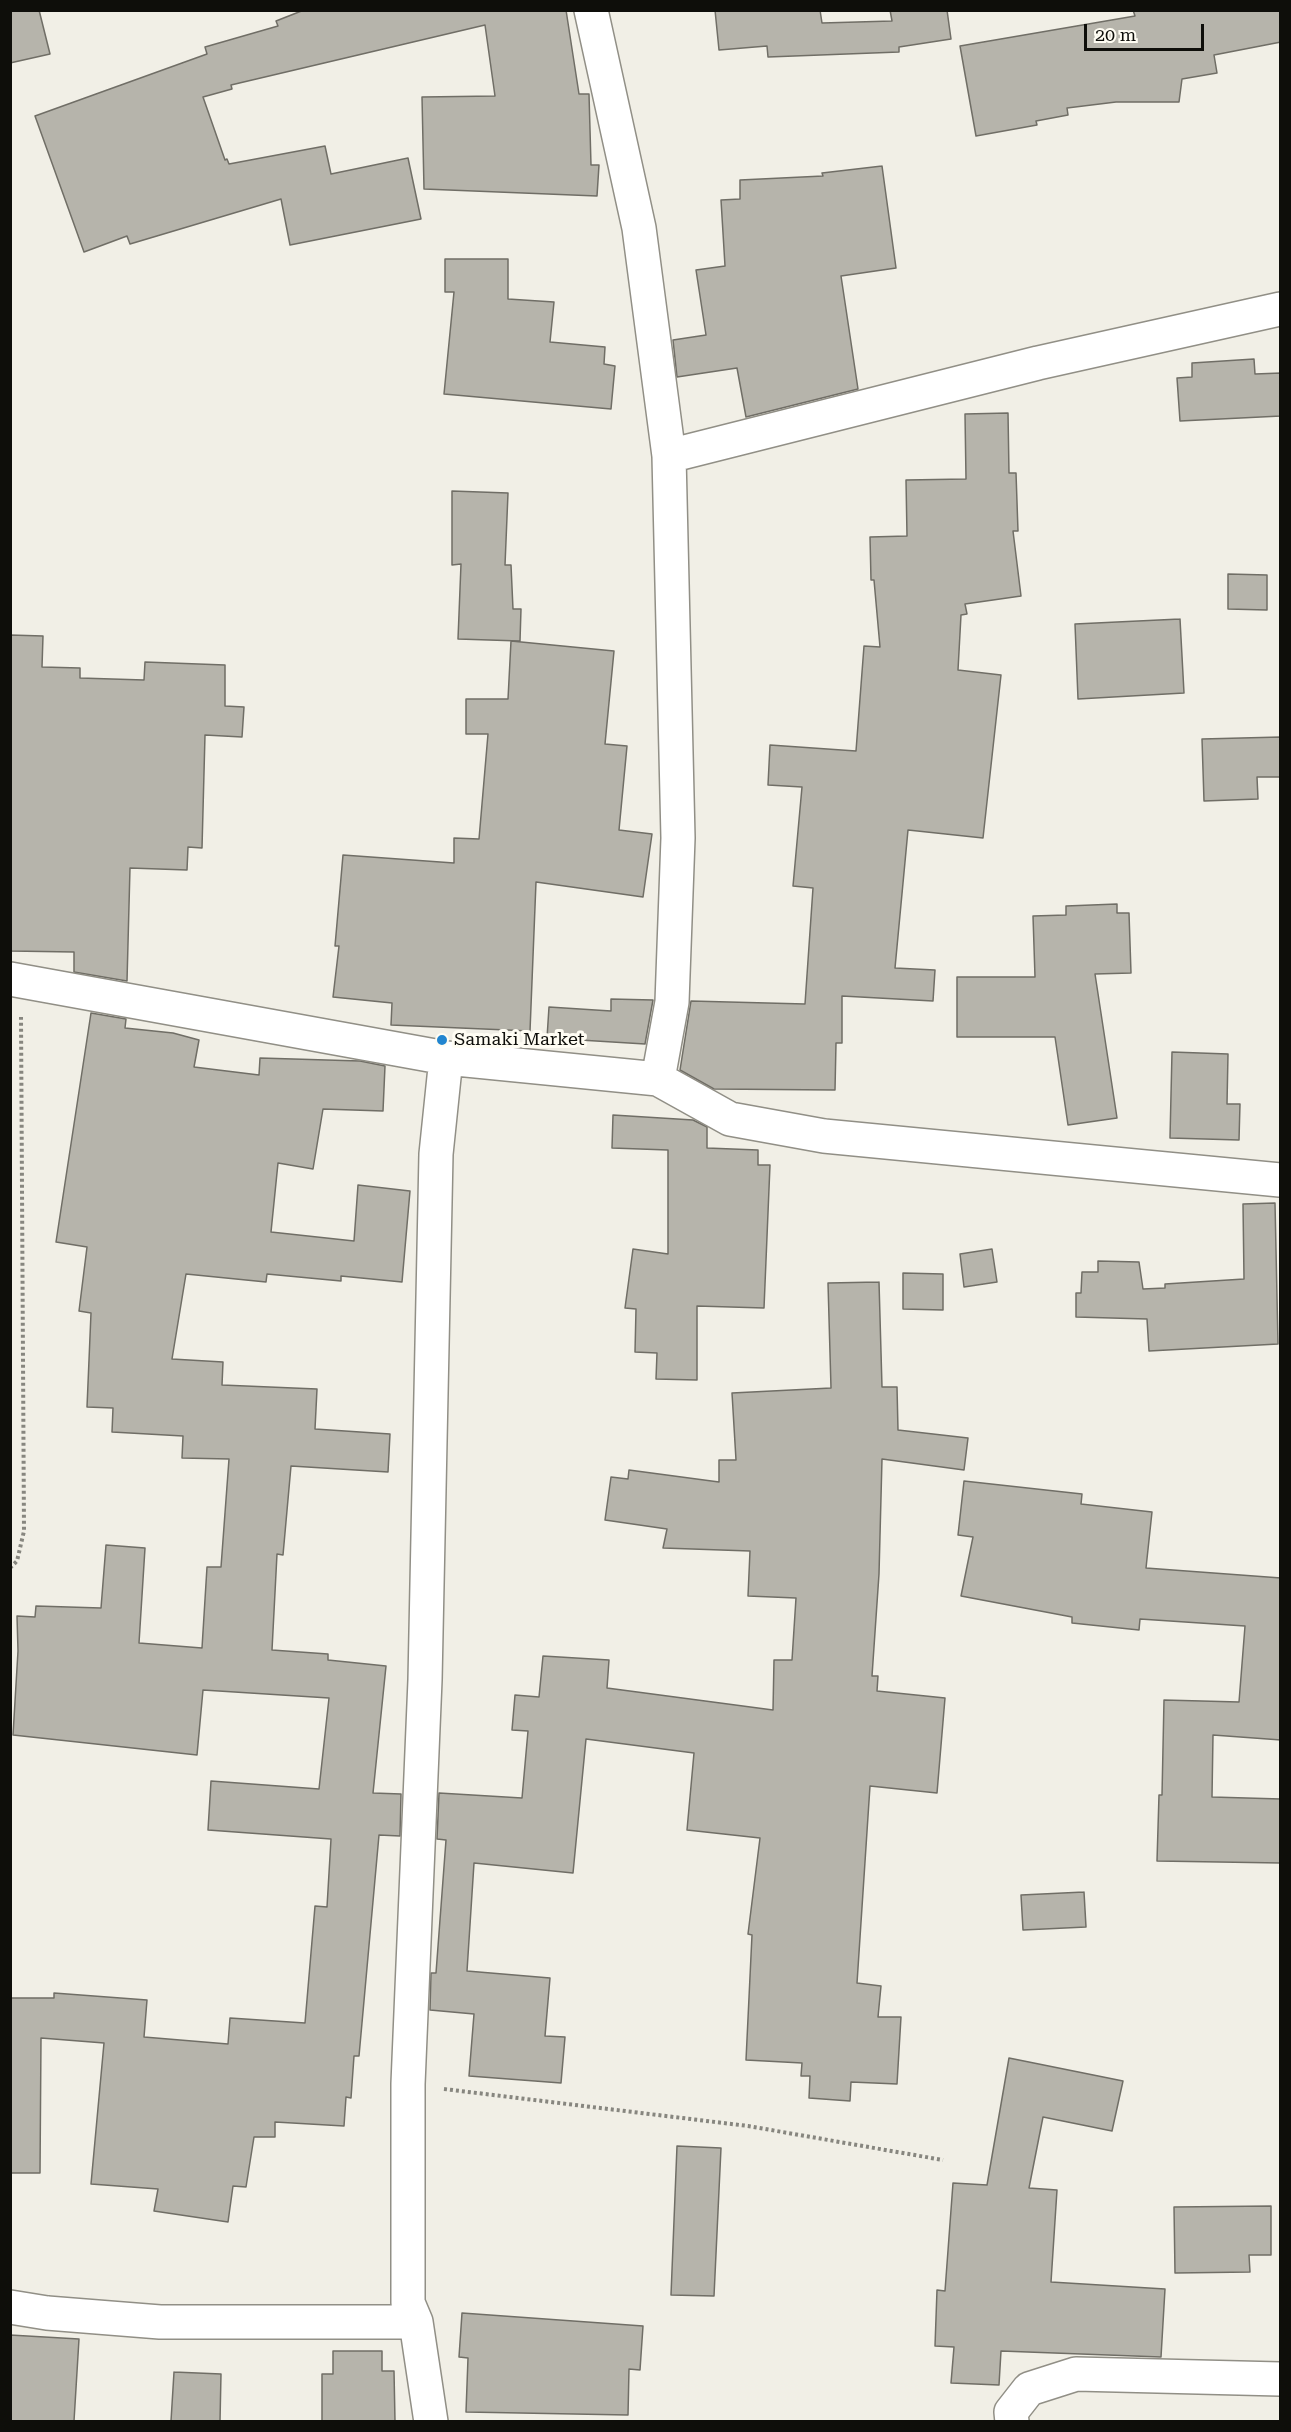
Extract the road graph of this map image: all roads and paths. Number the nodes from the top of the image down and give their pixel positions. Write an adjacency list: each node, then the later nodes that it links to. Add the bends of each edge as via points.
1 (591, 10): 3 (street, via 639,228)
2 (1281, 309): 3 (street, via 1038,363)
3 (669, 456): 6 (street, via 678,838 672,1002)
4 (16, 980): 5 (street); 8 (path, via 24,1531 16,1561)
5 (446, 1058): 6 (street); 9 (street, via 436,1154 425,1680)
6 (658, 1079): 7 (street, via 730,1119 824,1136)
7 (1281, 1180)
8 (10, 1568)
9 (408, 2084): 10 (path, via 748,2126); 12 (street, via 408,2303)
10 (943, 2160)
11 (10, 2307): 12 (street, via 160,2322)
12 (416, 2322): 14 (street)
13 (1281, 2379): 15 (street, via 1076,2374 1029,2390 1011,2412)
14 (431, 2421)
15 (1012, 2421)

